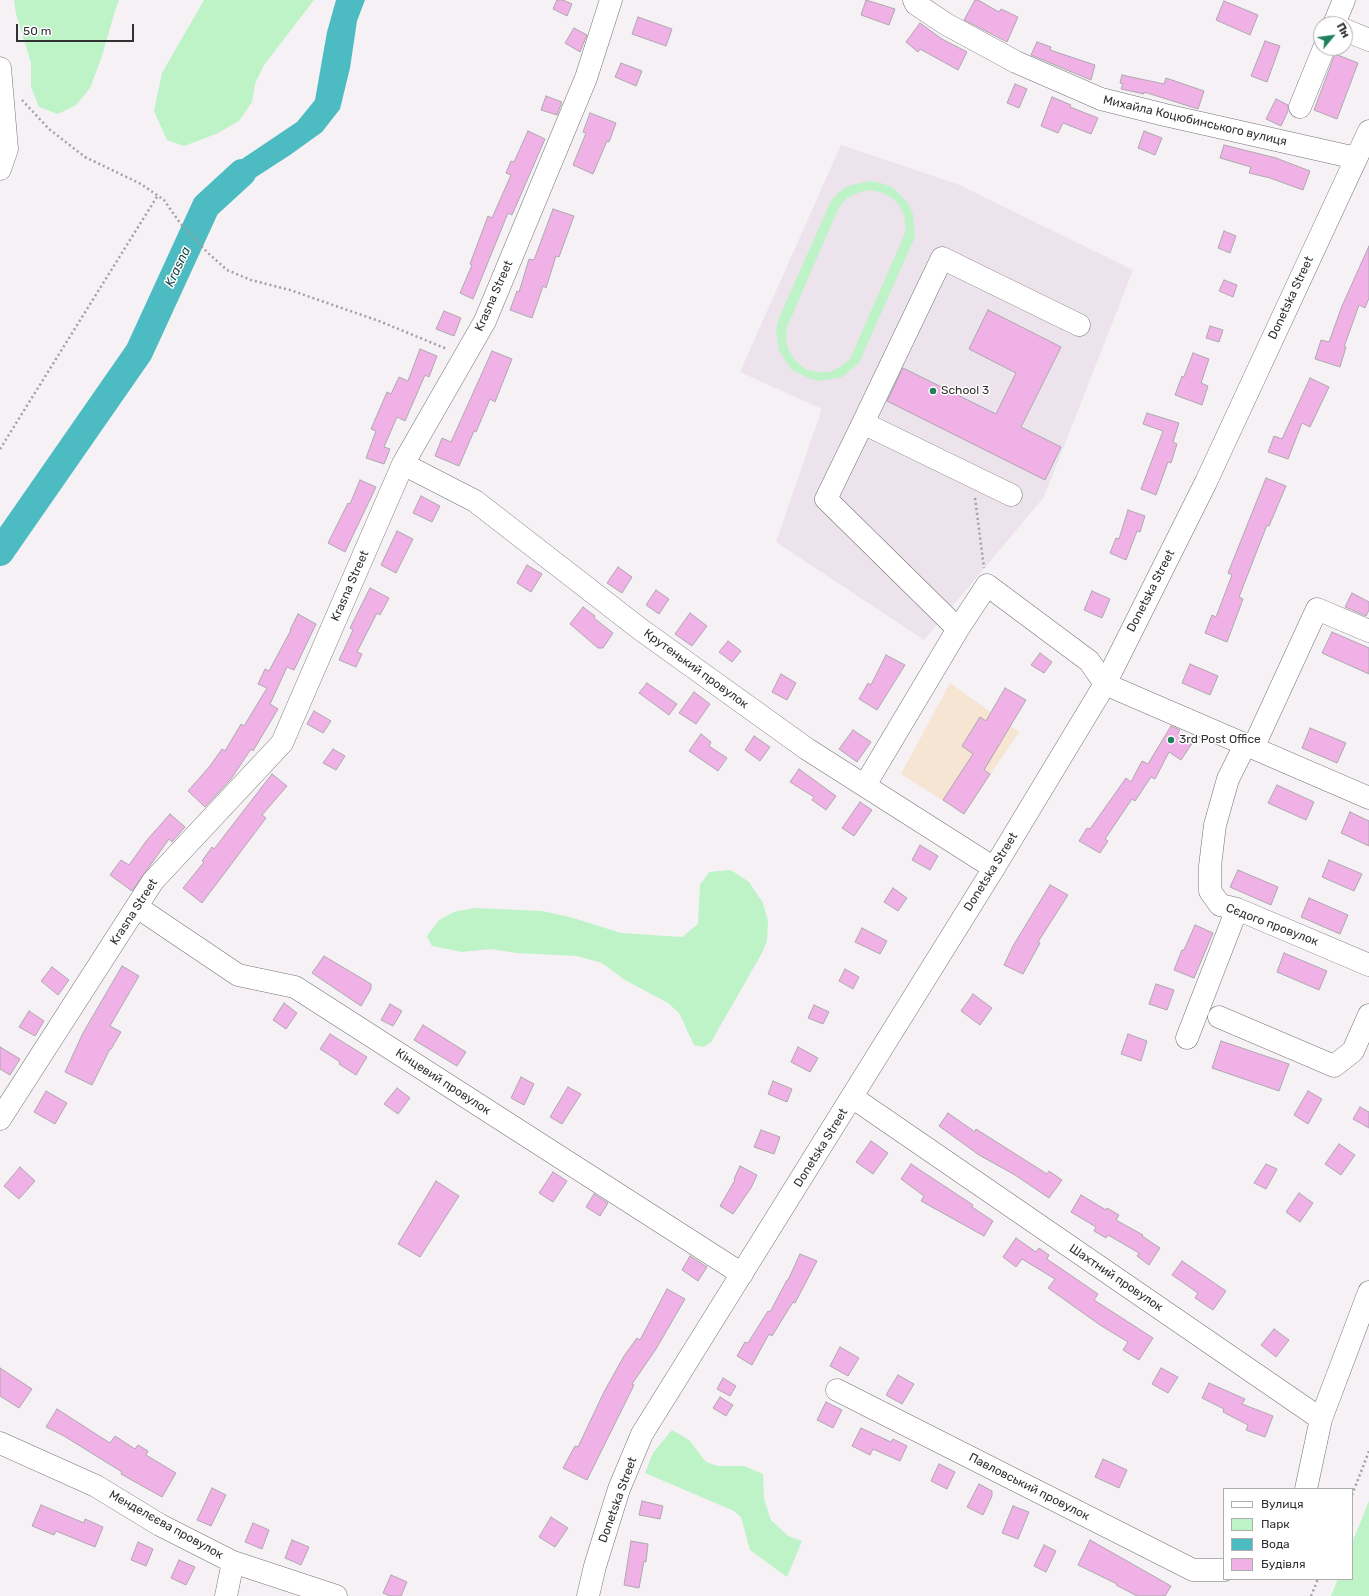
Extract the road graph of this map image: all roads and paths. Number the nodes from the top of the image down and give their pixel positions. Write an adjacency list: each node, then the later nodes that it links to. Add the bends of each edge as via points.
1 (611, 0): 16 (street, Krasna Street, via 586,78 485,321)
2 (914, 0): 12 (street, Михайла Коцюбинського вулиця, via 946,24 1016,62 1101,99)
3 (1344, 0): 4 (street)
4 (1332, 16)
5 (1353, 33): 6 (street)
6 (1369, 40)
7 (1321, 56): 10 (street)
8 (0, 68): 13 (street, via 7,150)
9 (20, 98): 14 (path, via 49,129 85,157)
10 (1300, 107)
11 (1369, 131): 12 (street, Donetska Street)
12 (1356, 158): 25 (street, Donetska Street, via 1206,482)
13 (0, 169)
14 (158, 195): 16 (path, via 180,223 227,270 379,321); 18 (path)
15 (1080, 325): 17 (street, via 942,258)
16 (464, 357): 19 (street, Krasna Street)
17 (863, 422): 20 (street); 23 (street, via 826,499)
18 (0, 449)
19 (403, 464): 27 (street, Крутенький провулок, via 475,501 653,638 808,749); 30 (street, Krasna Street, via 282,743 153,881)
20 (972, 476): 21 (street); 22 (path)
21 (1011, 495)
22 (986, 585): 23 (street); 25 (street, via 1089,662)
23 (958, 629): 27 (street)
24 (1369, 631): 26 (street, Сєдого провулок, via 1318,609)
25 (1105, 684): 26 (street); 29 (street, Donetska Street)
26 (1249, 746): 28 (street); 31 (street, Сєдого провулок, via 1228,779 1215,825 1210,866 1210,891 1220,905)
27 (865, 785): 29 (street, Крутенький провулок)
28 (1369, 798)
29 (994, 868): 36 (street, Donetska Street)
30 (137, 907): 37 (street, Krasna Street); 38 (street, Кінцевий провулок, via 238,975 295,987)
31 (1237, 909): 32 (street, Сєдого провулок); 35 (street)
32 (1369, 965)
33 (1369, 1015): 34 (street, via 1353,1051 1334,1066)
34 (1219, 1017)
35 (1187, 1038)
36 (852, 1097): 38 (street, Donetska Street); 41 (street, Шахтний провулок)
37 (0, 1119)
38 (742, 1274): 51 (street, Donetska Street, via 642,1434 619,1489)
39 (1369, 1292): 41 (street)
40 (837, 1390): 47 (street, Павловський провулок, via 1193,1570)
41 (1321, 1419): 44 (street)
42 (0, 1443): 46 (street, Менделєєва провулок, via 96,1486 160,1525)
43 (1369, 1451): 45 (path)
44 (1306, 1488)
45 (1353, 1492)
46 (232, 1562): 49 (street); 50 (street, Менделєєва провулок)
47 (1223, 1570)
48 (1318, 1580): 52 (path)
49 (226, 1596)
50 (336, 1596)
51 (588, 1596)
52 (1311, 1596)

